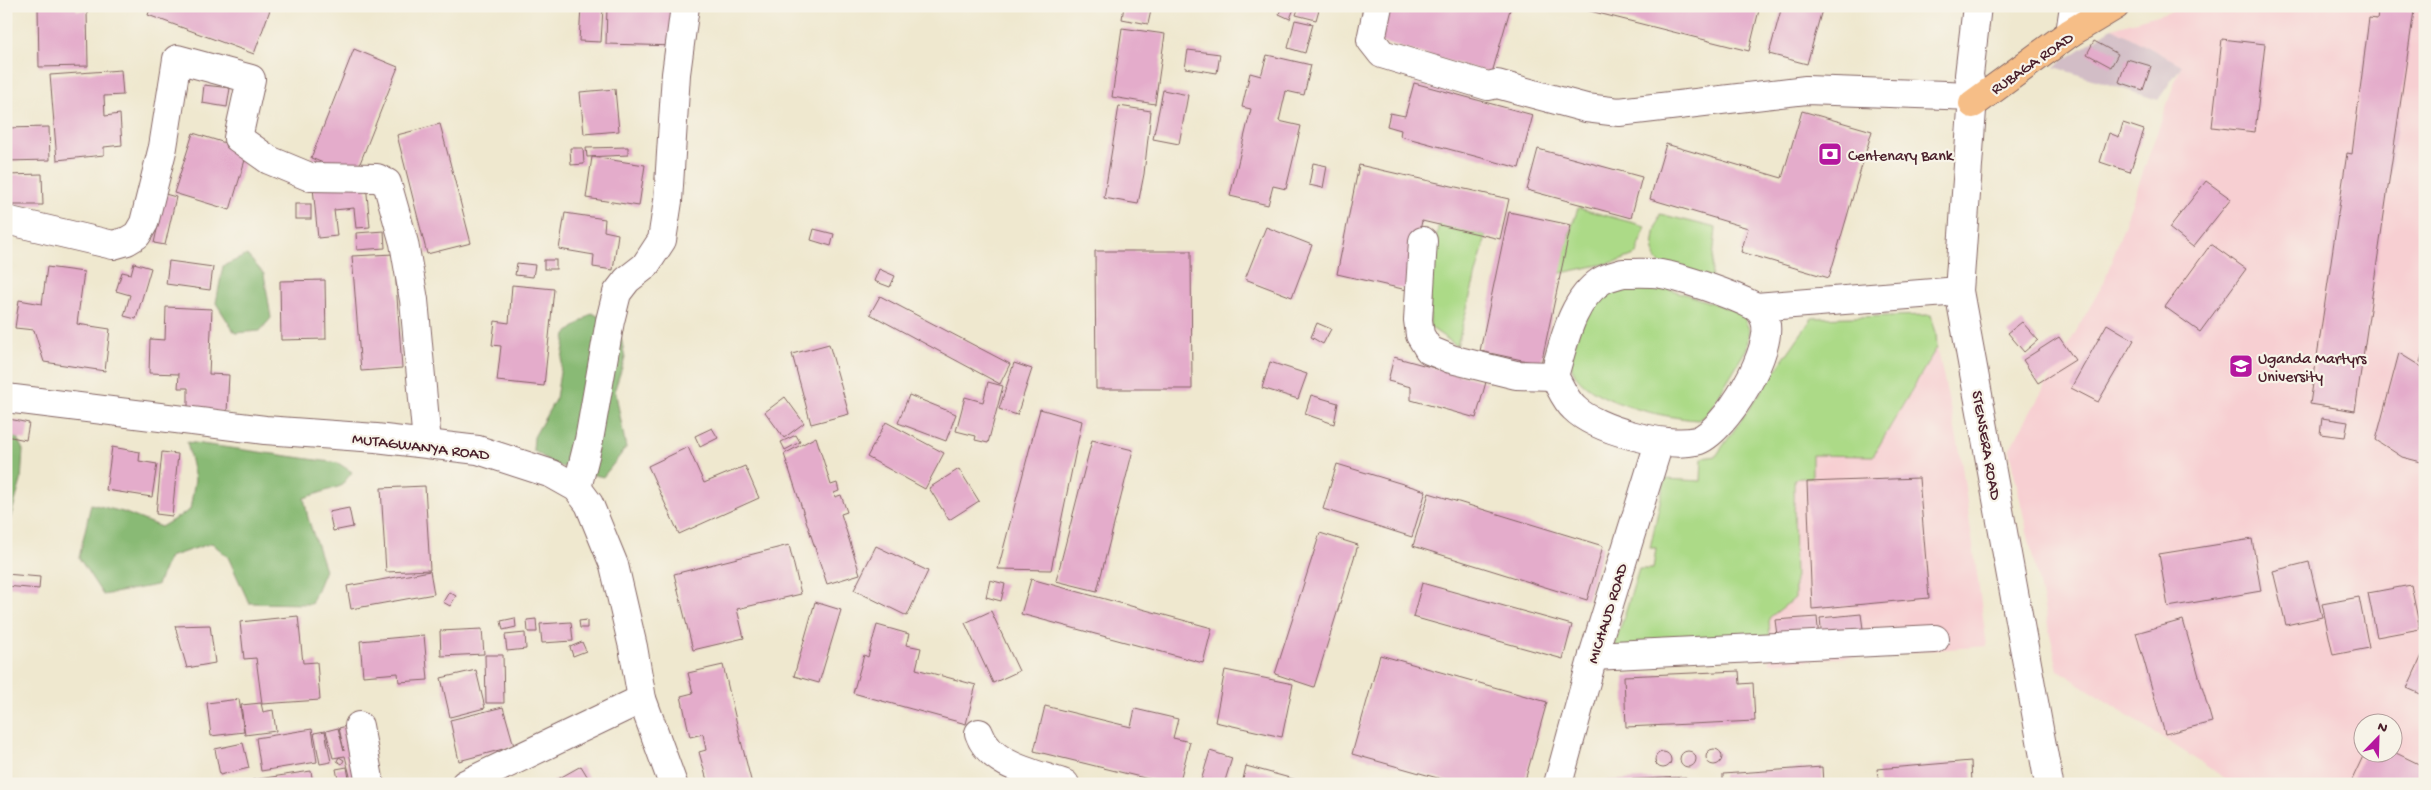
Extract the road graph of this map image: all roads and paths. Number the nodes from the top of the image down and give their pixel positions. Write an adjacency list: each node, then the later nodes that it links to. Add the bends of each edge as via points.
1 (685, 6): 16 (street, via 662,240 645,266 617,293)
2 (1378, 6): 7 (street, via 1371,40 1382,54 1488,86 1497,84 1586,108 1619,112 1806,90)
3 (1977, 6): 7 (street, STENSERA ROAD, via 1969,74)
4 (2074, 6): 6 (street)
5 (2115, 6): 6 (main road, RUBAGA ROAD)
6 (2070, 33): 7 (main road, RUBAGA ROAD)
7 (1973, 100): 10 (street, STENSERA ROAD)
8 (6, 220): 14 (street, via 113,245 127,241 144,223 163,147 177,59 252,79 238,138 269,160 310,177 377,178 387,183 404,243 414,300)
9 (1423, 241): 12 (street, via 1418,320 1420,335 1429,350 1451,359 1516,375)
10 (1959, 290): 11 (street); 27 (street, STENSERA ROAD)
11 (1756, 307): 12 (street, via 1691,282 1660,274 1623,273 1603,280 1580,302); 15 (street, via 1765,318 1766,336 1758,361 1741,394 1707,435 1696,441)
12 (1554, 376): 15 (street, via 1574,409 1606,427)
13 (6, 398): 14 (street, MUTAGWANYA ROAD, via 265,430)
14 (427, 443): 16 (street, MUTAGWANYA ROAD, via 478,450 552,474)
15 (1659, 443): 18 (street, MICHAUD ROAD)
16 (578, 488): 19 (street, MUTAGWANYA ROAD, via 589,504 614,565)
17 (1935, 639): 18 (street)
18 (1593, 656): 26 (street, MICHAUD ROAD)
19 (642, 699): 23 (street); 24 (street, MUTAGWANYA ROAD)
20 (359, 726): 22 (street)
21 (979, 733): 25 (street, via 992,755)
22 (370, 784)
23 (465, 784)
24 (673, 784)
25 (1065, 784)
26 (1558, 784)
27 (2049, 784)

